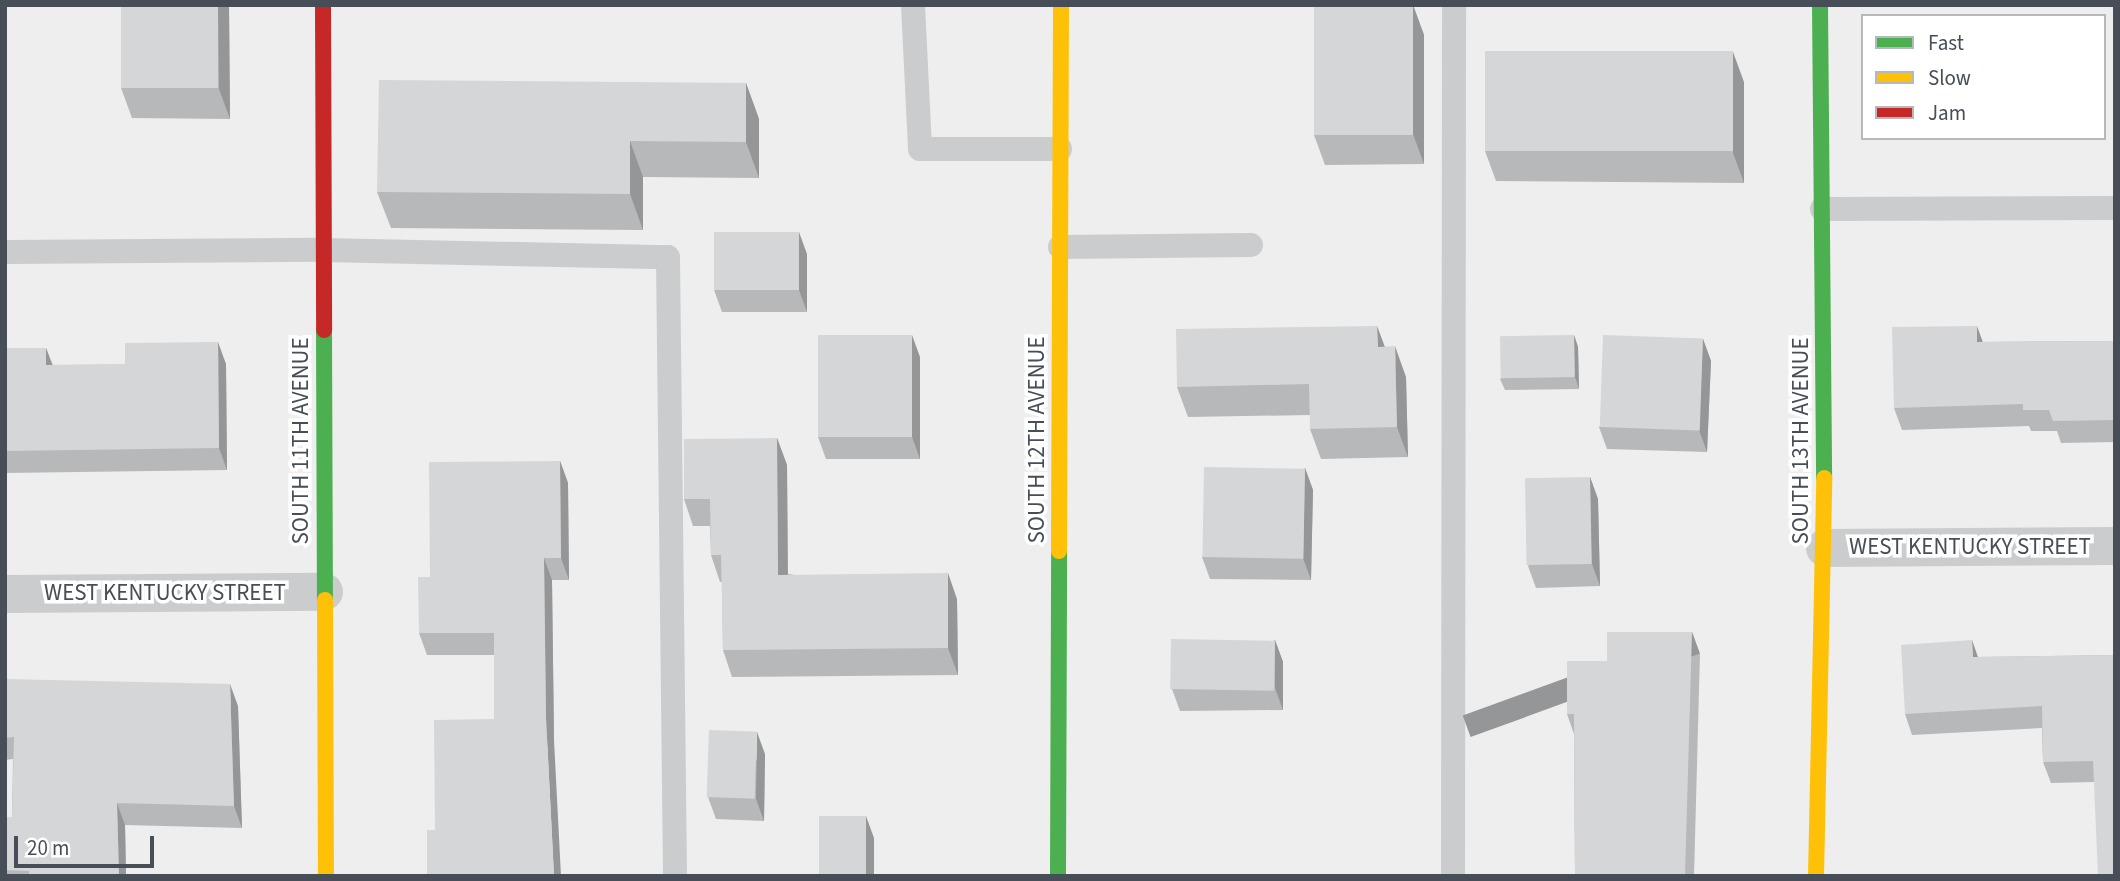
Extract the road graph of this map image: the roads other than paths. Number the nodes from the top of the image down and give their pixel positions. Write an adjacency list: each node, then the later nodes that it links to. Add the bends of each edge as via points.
1 (323, 5): 11 (street, SOUTH 11TH AVENUE)
2 (914, 5): 6 (lane, via 920,149)
3 (1061, 5): 6 (street, SOUTH 12TH AVENUE)
4 (1454, 5): 20 (lane)
5 (1820, 5): 8 (street, SOUTH 13TH AVENUE)
6 (1060, 149): 10 (street, SOUTH 12TH AVENUE)
7 (2115, 208): 8 (lane)
8 (1822, 209): 14 (street, SOUTH 13TH AVENUE)
9 (1251, 245): 10 (lane)
10 (1060, 247): 19 (street, SOUTH 12TH AVENUE)
11 (323, 250): 12 (lane); 15 (street, SOUTH 11TH AVENUE); 18 (lane, via 668,257)
12 (5, 252)
13 (2115, 545): 14 (street, WEST KENTUCKY STREET)
14 (1825, 548): 21 (street, SOUTH 13TH AVENUE)
15 (324, 593): 16 (street, WEST KENTUCKY STREET); 17 (street, SOUTH 11TH AVENUE)
16 (5, 594)
17 (326, 876)
18 (675, 876)
19 (1058, 876)
20 (1454, 876)
21 (1815, 876)

